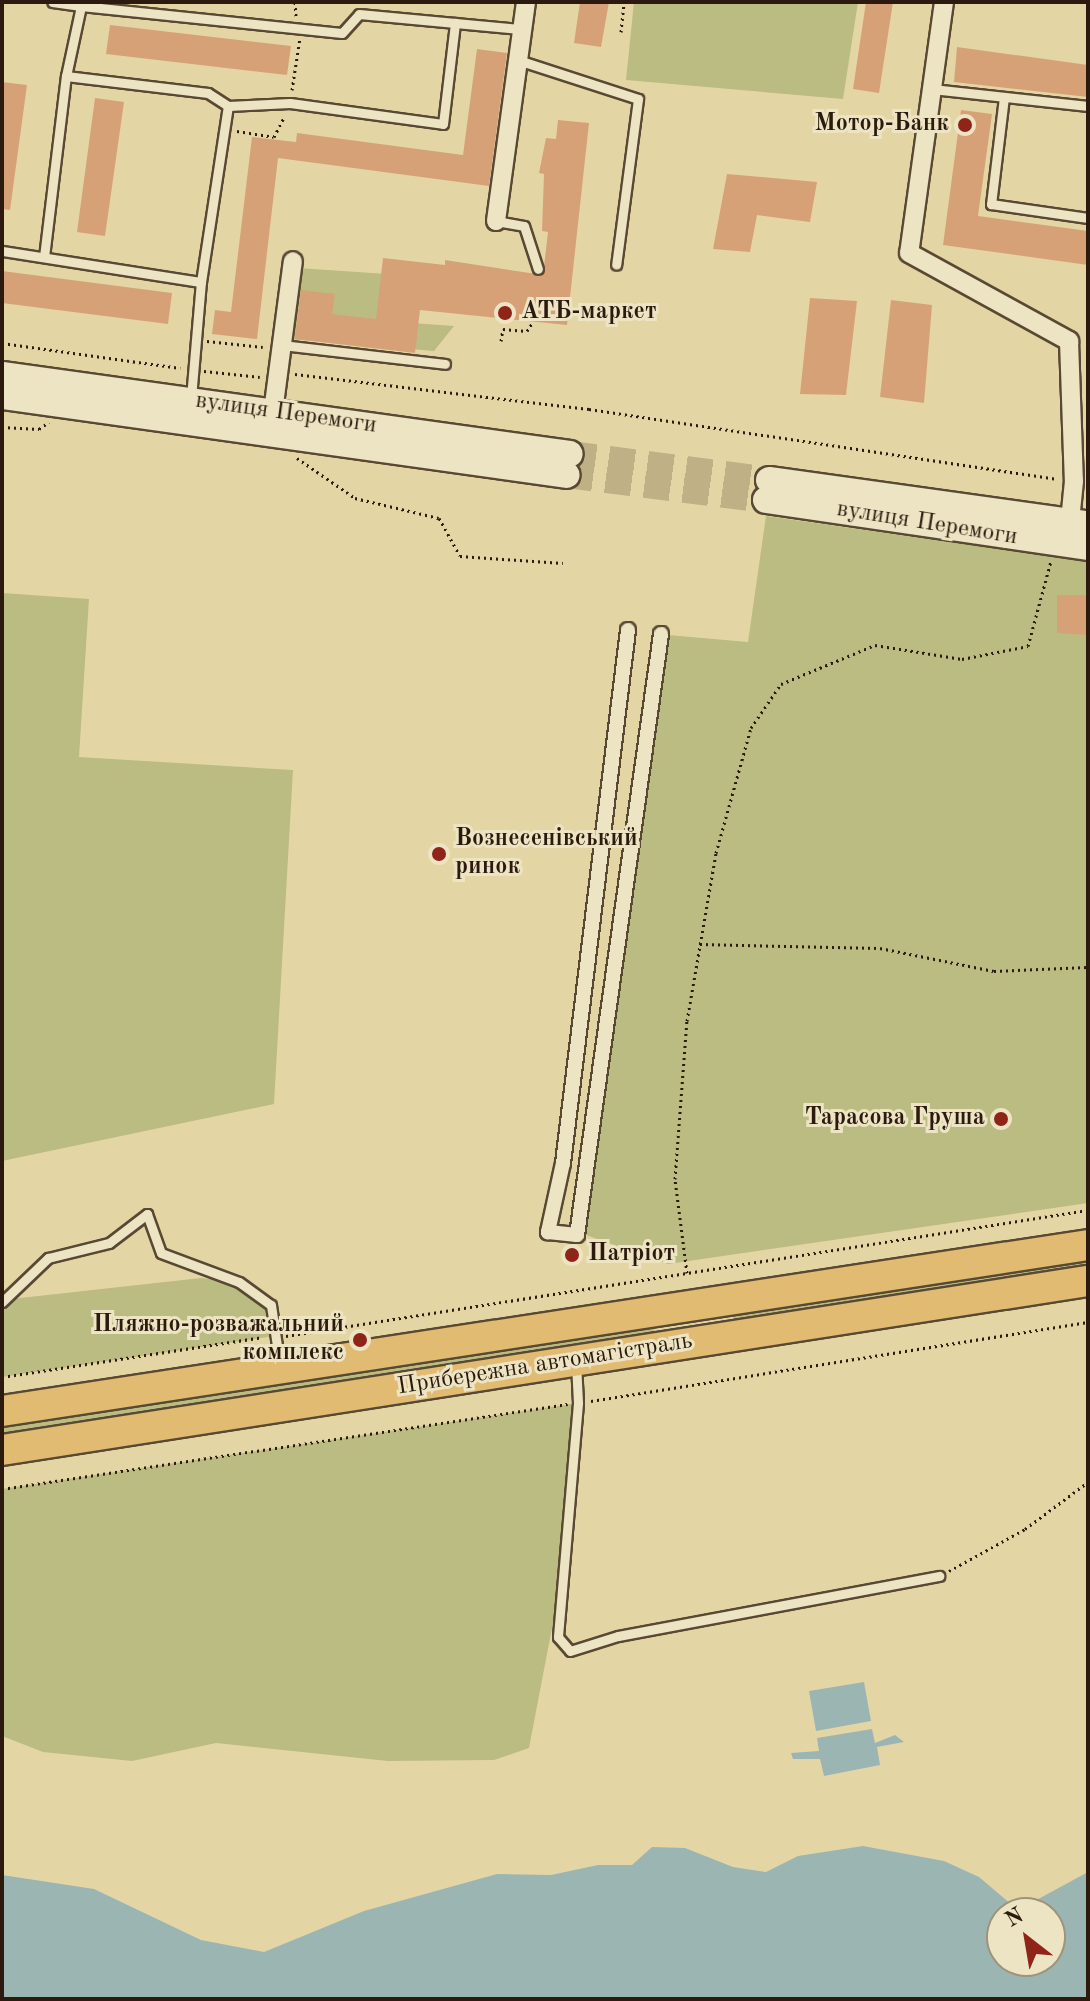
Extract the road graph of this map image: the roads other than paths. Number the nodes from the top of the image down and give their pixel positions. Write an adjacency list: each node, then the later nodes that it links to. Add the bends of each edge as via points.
1 (52, 2): 4 (lane)
2 (526, 2): 6 (street)
3 (944, 2): 9 (street)
4 (81, 6): 5 (lane, via 342,33 359,14); 8 (lane)
5 (455, 23): 6 (lane); 11 (lane, via 443,124 291,98)
6 (522, 29): 7 (street)
7 (518, 60): 14 (street); 18 (lane, via 638,99)
8 (66, 76): 11 (lane, via 208,93); 16 (lane)
9 (932, 89): 10 (lane); 28 (street, via 909,253 1069,341)
10 (1004, 97): 12 (lane); 13 (lane, via 991,204)
11 (228, 106): 20 (lane)
12 (1088, 106)
13 (1088, 218)
14 (496, 221): 19 (lane, via 524,226)
15 (2, 251): 16 (lane)
16 (44, 257): 20 (lane)
17 (293, 261): 21 (street)
18 (616, 265)
19 (538, 269)
20 (201, 282): 25 (lane)
21 (282, 347): 22 (lane); 26 (street)
22 (445, 364)
23 (2, 375): 25 (main road, вулиця Перемоги)
24 (2, 396): 26 (main road, вулиця Перемоги, via 568,464)
25 (191, 401): 26 (main road, вулиця Перемоги)
26 (273, 412)
27 (767, 490): 28 (main road, вулиця Перемоги)
28 (1073, 539)
29 (628, 630): 30 (street, via 563,1163 548,1232 577,1235)
30 (661, 634)
31 (1088, 1245): 33 (main road, Прибережна автомагістраль)
32 (1088, 1281): 36 (main road, Прибережна автомагістраль)
33 (740, 1300): 35 (main road, Прибережна автомагістраль); 36 (main road, via 719,1309 716,1322 717,1332)
34 (2, 1302): 39 (lane, via 48,1258 109,1243 147,1214 161,1253 239,1282 271,1305)
35 (645, 1315): 37 (main road, via 674,1317 677,1338); 39 (main road, Прибережна автомагістраль)
36 (732, 1336): 37 (main road, Прибережна автомагістраль)
37 (670, 1345): 38 (main road, Прибережна автомагістраль)
38 (576, 1360): 41 (main road, Прибережна автомагістраль); 42 (lane, via 578,1403 558,1637 570,1651 618,1636)
39 (281, 1369): 40 (main road, Прибережна автомагістраль)
40 (2, 1411)
41 (2, 1450)
42 (939, 1576)

